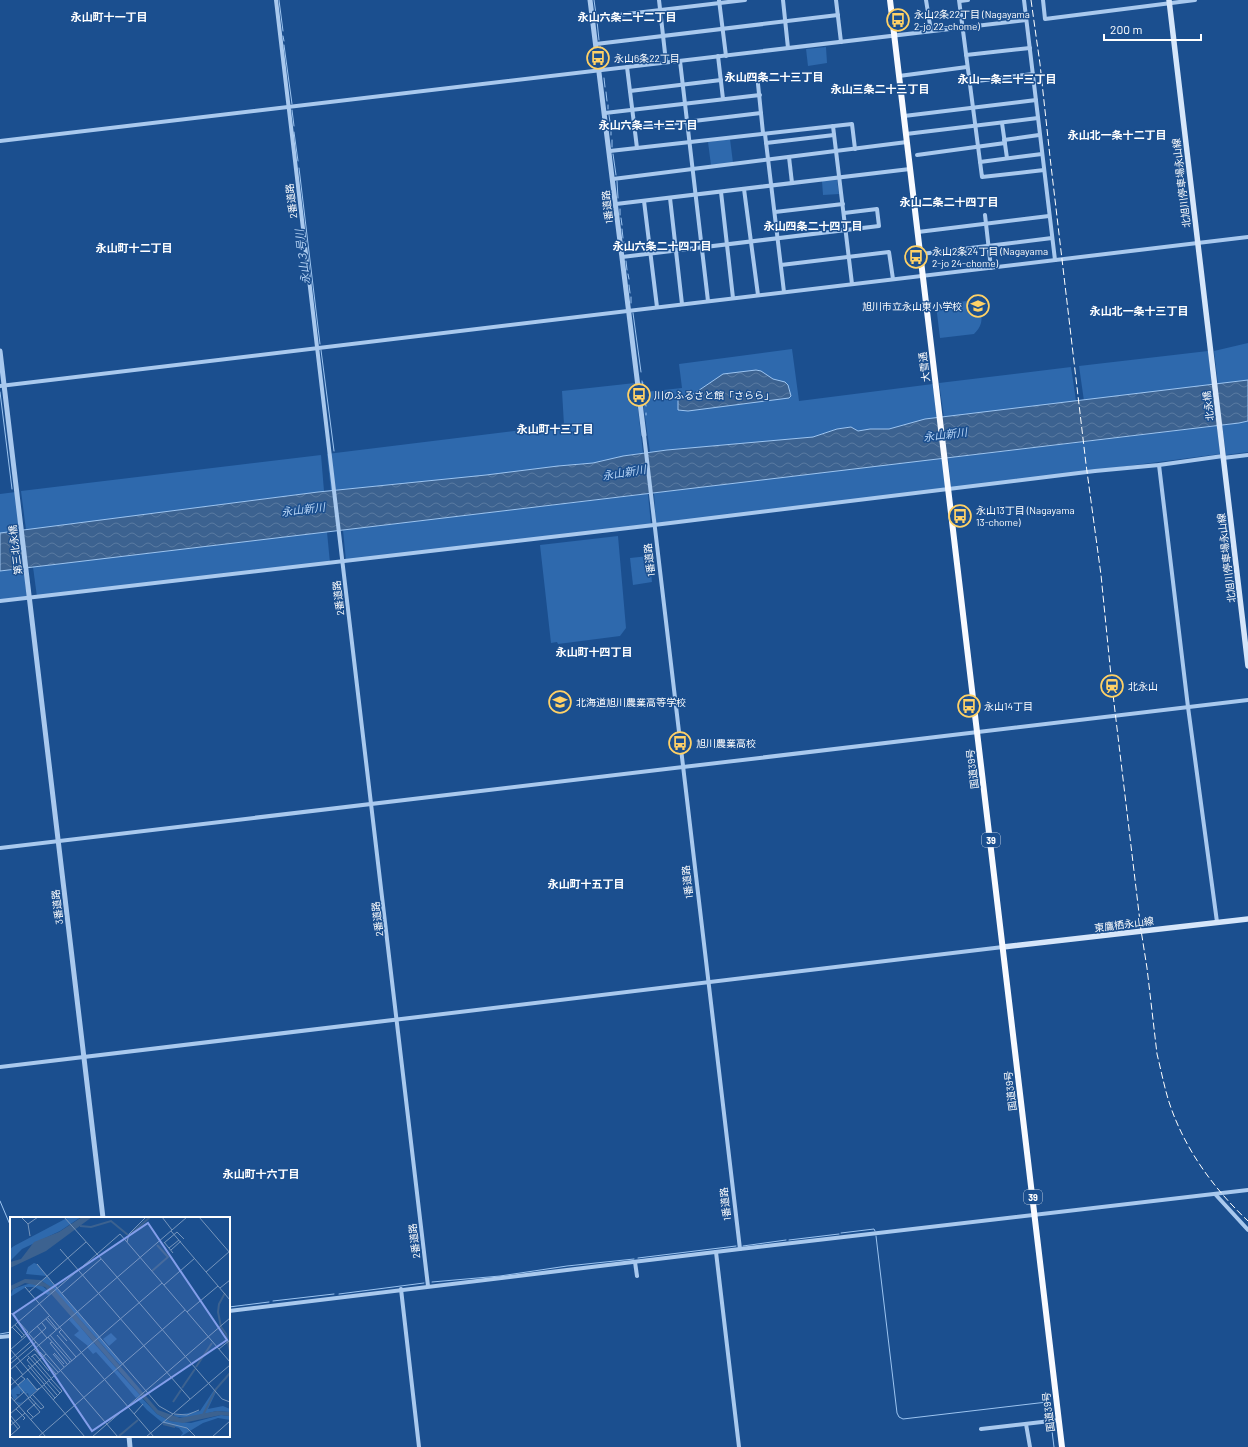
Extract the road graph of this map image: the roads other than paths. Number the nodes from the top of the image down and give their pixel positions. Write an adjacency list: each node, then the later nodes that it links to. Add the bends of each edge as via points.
1 (276, 0): 49 (street, 2番道路)
2 (590, 0): 18 (street, 1番道路)
3 (659, 0): 16 (street)
4 (745, 0): 14 (street)
5 (783, 0): 20 (street)
6 (836, 0): 17 (street)
7 (890, 0): 24 (highway, 大雪通 / 39)
8 (926, 0): 23 (street)
9 (959, 0): 10 (street); 21 (street)
10 (968, 0)
11 (1024, 0): 19 (street)
12 (1042, 0): 15 (street, via 1045,19)
13 (1195, 0): 15 (street)
14 (719, 2): 16 (street); 22 (street)
15 (1169, 2): 106 (main road, 北旭川停車場永山線)
16 (660, 10): 18 (street); 25 (street)
17 (838, 15): 20 (street); 26 (street)
18 (593, 18): 27 (street, 1番道路)
19 (1026, 20): 21 (street); 29 (street)
20 (786, 22): 22 (street); 28 (street)
21 (963, 27): 23 (street); 32 (street)
22 (722, 29): 25 (street); 31 (street)
23 (931, 31): 24 (street)
24 (894, 35): 26 (street); 39 (highway, 大雪通 / 39)
25 (663, 36): 27 (street); 34 (street)
26 (841, 42): 28 (street)
27 (596, 44): 37 (street, 1番道路)
28 (788, 48): 31 (street)
29 (1030, 48): 32 (street); 38 (street)
30 (718, 56): 31 (street); 33 (street); 40 (street)
31 (726, 56)
32 (966, 56): 36 (street)
33 (680, 61): 34 (street); 43 (street)
34 (666, 62): 35 (street)
35 (627, 67): 37 (street); 44 (street)
36 (967, 67): 39 (street); 41 (street)
37 (600, 70): 49 (street); 52 (street, 1番道路)
38 (1033, 74): 41 (street); 47 (street)
39 (899, 76): 54 (highway, 大雪通 / 39)
40 (721, 80): 43 (street); 46 (street)
41 (969, 82): 50 (street)
42 (758, 84): 45 (street)
43 (683, 85): 44 (street); 48 (street)
44 (630, 91): 51 (street)
45 (760, 95): 46 (street); 53 (street)
46 (723, 99): 48 (street)
47 (1036, 100): 50 (street); 55 (street)
48 (685, 103): 51 (street); 56 (street)
49 (288, 107): 65 (street); 128 (street, 2番道路)
50 (972, 108): 54 (street); 59 (street)
51 (632, 109): 52 (street); 60 (street)
52 (605, 113): 73 (street, 1番道路)
53 (761, 113): 56 (street); 61 (street)
54 (904, 116): 62 (highway, 大雪通 / 39)
55 (1038, 118): 57 (street); 64 (street)
56 (687, 122): 60 (street); 67 (street)
57 (1002, 123): 59 (street); 66 (street)
58 (833, 126): 61 (street); 63 (street); 72 (street, via 852,124)
59 (975, 126): 62 (street); 70 (street)
60 (635, 128): 71 (street)
61 (764, 134): 67 (street); 69 (street)
62 (906, 134): 68 (highway, 大雪通 / 39)
63 (834, 135): 69 (street); 74 (street)
64 (1039, 135): 66 (street); 75 (street)
65 (0, 141)
66 (1005, 141): 70 (street); 78 (street)
67 (689, 142): 71 (street); 81 (street)
68 (907, 142): 72 (street); 82 (highway, 大雪通 / 39)
69 (766, 143): 79 (street)
70 (977, 146): 76 (street); 80 (street)
71 (637, 148): 73 (street)
72 (855, 149): 74 (street)
73 (610, 151): 85 (street, 1番道路)
74 (836, 151): 77 (street); 84 (street)
75 (1042, 154): 78 (street); 83 (street)
76 (917, 155)
77 (789, 157): 79 (street); 86 (street)
78 (1007, 158): 80 (street)
79 (768, 160): 81 (street); 87 (street)
80 (980, 162): 83 (street, via 982,177)
81 (693, 169): 85 (street); 90 (street)
82 (910, 169): 84 (street); 101 (highway, 大雪通 / 39)
83 (1044, 170): 98 (street)
84 (839, 177): 86 (street); 94 (street)
85 (613, 179): 93 (street, 1番道路)
86 (792, 183): 87 (street)
87 (772, 186): 88 (street); 95 (street)
88 (744, 189): 89 (street); 105 (street)
89 (721, 192): 90 (street); 107 (street)
90 (695, 195): 91 (street); 109 (street)
91 (670, 198): 92 (street); 110 (street)
92 (644, 201): 93 (street); 111 (street)
93 (616, 204): 113 (street, 1番道路)
94 (843, 204): 95 (street); 96 (street)
95 (775, 212): 103 (street)
96 (844, 213): 100 (street); 100 (street, via 877,209 878,214 879,226)
97 (985, 215): 99 (street)
98 (1049, 216): 99 (street); 104 (street)
99 (986, 224): 101 (street); 108 (street)
100 (846, 230): 103 (street); 114 (street)
101 (918, 232): 112 (highway, 大雪通 / 39)
102 (1248, 237): 106 (street)
103 (778, 238): 105 (street); 116 (street)
104 (1052, 238): 108 (street); 115 (street)
105 (752, 242): 107 (street); 122 (street)
106 (1198, 243): 115 (street); 130 (main road, 北旭川停車場永山線)
107 (727, 245): 109 (street); 123 (street)
108 (989, 245): 112 (street); 117 (street)
109 (701, 248): 110 (street); 124 (street)
110 (676, 251): 111 (street); 125 (street)
111 (650, 253): 113 (street); 126 (street)
112 (920, 254): 118 (highway, 大雪通 / 39)
113 (622, 257): 127 (street, 1番道路)
114 (849, 257): 116 (street); 119 (street, via 889,252); 120 (street)
115 (1055, 260): 117 (street)
116 (781, 264): 121 (street)
117 (991, 268): 118 (street)
118 (923, 275): 119 (street); 137 (highway, 大雪通 / 39)
119 (893, 279): 120 (street)
120 (852, 284): 121 (street)
121 (784, 292): 122 (street)
122 (758, 295): 123 (street)
123 (733, 298): 124 (street)
124 (708, 301): 125 (street)
125 (682, 304): 126 (street)
126 (657, 307): 127 (street)
127 (629, 311): 128 (street); 132 (street, 1番道路)
128 (317, 348): 131 (street); 139 (street, 2番道路)
129 (0, 351): 131 (street)
130 (1212, 364): 133 (main road, 北永橋)
131 (2, 386): 140 (street, 第三北永橋)
132 (644, 435): 138 (street, 1番道路)
133 (1222, 447): 135 (main road, 北旭川停車場永山線)
134 (1248, 455): 135 (street)
135 (1223, 457): 136 (street); 142 (main road, 北旭川停車場永山線)
136 (1159, 466): 137 (street); 144 (street)
137 (949, 489): 138 (street); 145 (highway, 大雪通 / 39)
138 (654, 525): 139 (street); 146 (street, 1番道路)
139 (342, 561): 140 (street); 147 (street, 2番道路)
140 (29, 595): 141 (street); 148 (street, 3番道路)
141 (0, 601)
142 (1248, 666)
143 (1248, 700): 144 (street)
144 (1188, 707): 145 (street); 151 (street)
145 (978, 732): 146 (street); 152 (highway, 国道39号 / 39)
146 (683, 767): 147 (street); 153 (street, 1番道路)
147 (371, 804): 148 (street); 154 (street, 2番道路)
148 (58, 841): 149 (street); 155 (street, 3番道路)
149 (0, 848)
150 (1248, 918): 151 (main road, 東鷹栖永山線)
151 (1217, 922): 152 (main road, 東鷹栖永山線)
152 (1003, 947): 153 (street); 159 (highway, 国道39号 / 39)
153 (708, 983): 154 (street); 162 (street, 1番道路)
154 (397, 1020): 155 (street); 166 (street, 2番道路)
155 (84, 1057): 156 (street); 160 (street, 3番道路)
156 (0, 1066)
157 (1248, 1190): 158 (street)
158 (1215, 1194): 159 (street); 161 (street)
159 (1035, 1215): 162 (street); 171 (highway, 国道39号 / 39)
160 (103, 1217)
161 (1248, 1230)
162 (740, 1249): 163 (street)
163 (716, 1252): 164 (street); 177 (street)
164 (635, 1262): 165 (street); 166 (street)
165 (637, 1276)
166 (428, 1286): 167 (street)
167 (400, 1289): 168 (street); 176 (street)
168 (230, 1311)
169 (10, 1336): 170 (street)
170 (0, 1337)
171 (1059, 1420): 172 (street); 179 (highway, 国道39号 / 39)
172 (1026, 1424): 173 (street); 178 (street)
173 (981, 1429)
174 (129, 1437): 175 (street)
175 (130, 1447)
176 (419, 1447)
177 (739, 1447)
178 (1030, 1447)
179 (1062, 1447)

